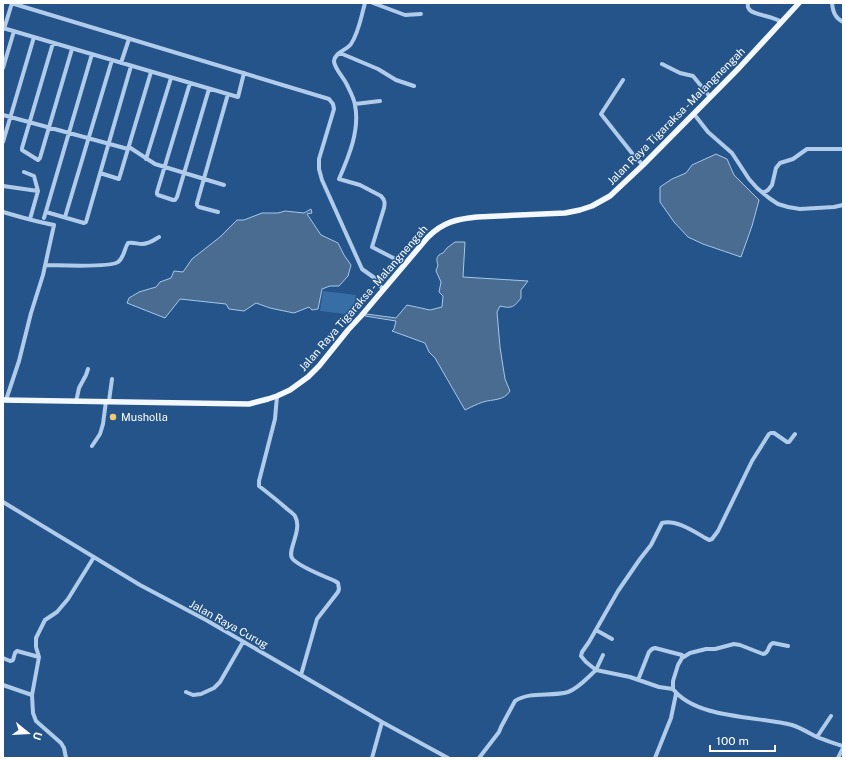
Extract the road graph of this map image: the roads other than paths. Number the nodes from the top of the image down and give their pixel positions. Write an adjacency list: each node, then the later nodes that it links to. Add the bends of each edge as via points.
1 (12, 3): 10 (street); 13 (street)
2 (365, 3): 16 (street, via 352,42)
3 (373, 3): 7 (street, via 405,15)
4 (748, 3): 8 (street, via 751,11)
5 (799, 3): 8 (main road, Jalan Raya Tigaraksa - Malangnengah)
6 (832, 3): 9 (street, via 834,14)
7 (421, 14)
8 (782, 22): 31 (main road, Jalan Raya Tigaraksa - Malangnengah)
9 (843, 22)
10 (4, 28): 11 (street)
11 (14, 31): 12 (street); 22 (street)
12 (34, 37): 14 (street); 36 (street)
13 (129, 39): 19 (street); 24 (street)
14 (53, 43): 15 (street); 37 (street)
15 (72, 49): 17 (street); 38 (street)
16 (340, 53): 28 (street); 33 (street, via 334,60 335,64)
17 (92, 54): 18 (street); 39 (street)
18 (112, 60): 19 (street); 40 (street)
19 (121, 63): 21 (street)
20 (662, 64): 31 (street, via 693,76)
21 (131, 66): 23 (street); 42 (street)
22 (3, 68)
23 (151, 72): 25 (street); 43 (street)
24 (244, 73): 30 (street, via 238,97); 66 (street, via 329,99 333,104 334,109 319,159 319,169 362,269 376,279)
25 (170, 78): 27 (street); 45 (street)
26 (623, 80): 46 (street, via 601,114)
27 (190, 83): 29 (street); 47 (street)
28 (414, 86)
29 (209, 89): 30 (street); 50 (street)
30 (228, 94): 51 (street)
31 (710, 97): 34 (main road, Jalan Raya Tigaraksa - Malangnengah)
32 (380, 101): 33 (street)
33 (355, 104): 64 (street, via 354,136 339,179 360,185 384,199 384,208 372,247)
34 (694, 114): 46 (main road, Jalan Raya Tigaraksa - Malangnengah); 55 (street, via 708,132 732,153 749,179)
35 (3, 116): 36 (street)
36 (10, 118): 37 (street); 41 (street)
37 (30, 123): 38 (street); 38 (street, via 22,150 38,160)
38 (49, 128): 39 (street)
39 (69, 133): 40 (street); 58 (street)
40 (88, 138): 42 (street); 61 (street)
41 (3, 142)
42 (108, 144): 43 (street); 49 (street)
43 (128, 148): 45 (street); 49 (street, via 119,179)
44 (843, 149): 55 (street, via 807,149 793,159 782,162 777,166 771,188)
45 (146, 159): 47 (street)
46 (643, 165): 64 (main road, Jalan Raya Tigaraksa - Malangnengah, via 610,196 580,210 464,218 449,222 433,232)
47 (164, 167): 50 (street); 50 (street, via 157,194 173,200 177,197)
48 (24, 172): 54 (street, via 34,176)
49 (100, 173): 61 (street, via 86,222)
50 (184, 173): 51 (street)
51 (204, 179): 52 (street); 59 (street, via 196,203 199,207)
52 (224, 185)
53 (3, 186): 54 (street)
54 (38, 191): 62 (street)
55 (763, 193): 56 (street, via 778,204 794,209)
56 (843, 205)
57 (3, 212): 62 (street)
58 (46, 212): 60 (street); 61 (street)
59 (218, 212)
60 (44, 218)
61 (65, 218)
62 (30, 219): 65 (street, via 54,225)
63 (159, 237): 65 (street, via 148,243 128,243 120,261 114,264)
64 (405, 264): 66 (main road, Jalan Raya Tigaraksa - Malangnengah)
65 (46, 265): 70 (street, via 19,361)
66 (383, 290): 69 (main road, Jalan Raya Tigaraksa - Malangnengah, via 314,372 300,384)
67 (88, 369): 72 (street)
68 (112, 379): 71 (street)
69 (278, 396): 71 (main road, Jalan Raya Tigaraksa - Malangnengah, via 249,404); 86 (street, via 276,419 259,486 296,519 297,534 290,555 292,558 298,564 335,581 339,586 338,592 317,619)
70 (5, 400): 72 (main road, Jalan Raya Tigaraksa - Malangnengah)
71 (107, 401): 72 (main road, Jalan Raya Tigaraksa - Malangnengah); 74 (street, via 100,434)
72 (76, 402)
73 (795, 434): 77 (street, via 787,442 774,433 769,434 752,461 712,539 709,540 678,524 662,523 651,545 618,591)
74 (92, 446)
75 (3, 502): 76 (street, Jalan Raya Curug)
76 (94, 558): 79 (street, Jalan Raya Curug); 82 (street, via 68,599 43,623 36,638)
77 (596, 630): 78 (street); 85 (street, via 581,656)
78 (612, 639)
79 (243, 642): 86 (street, Jalan Raya Curug); 90 (street, via 214,688 201,694 193,695)
80 (788, 646): 84 (street, via 773,643 763,654 734,644 690,653)
81 (604, 655): 85 (street)
82 (39, 657): 83 (street, via 18,651 13,660); 92 (street)
83 (3, 658)
84 (682, 658): 87 (street, via 682,655 652,649); 89 (street, via 673,681)
85 (596, 670): 87 (street); 100 (street, via 576,688 567,692 526,697 515,701 499,732)
86 (301, 675): 94 (street, Jalan Raya Curug)
87 (638, 680): 89 (street)
88 (3, 685): 92 (street)
89 (673, 689): 91 (street)
90 (186, 692)
91 (676, 694): 95 (street, via 692,704 721,714 793,726); 101 (street, via 671,718)
92 (32, 695): 97 (street, via 36,722 61,743)
93 (831, 716): 95 (street)
94 (382, 722): 98 (street); 99 (street, Jalan Raya Curug)
95 (817, 737): 96 (street)
96 (843, 747): 102 (street)
97 (66, 758)
98 (372, 758)
99 (448, 758)
100 (479, 758)
101 (655, 758)
102 (838, 758)

